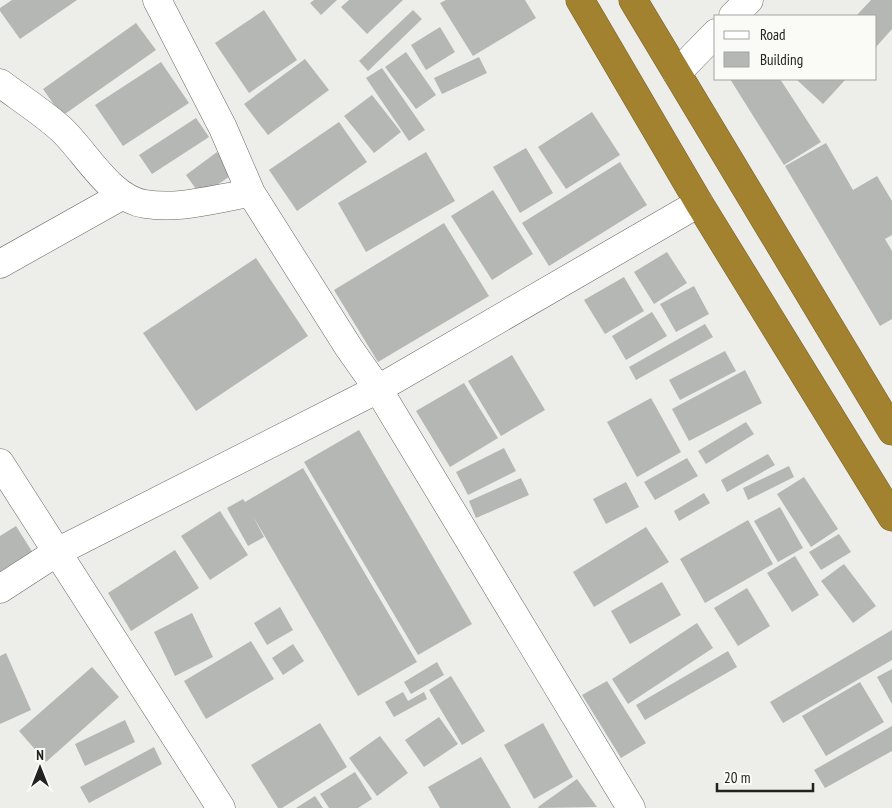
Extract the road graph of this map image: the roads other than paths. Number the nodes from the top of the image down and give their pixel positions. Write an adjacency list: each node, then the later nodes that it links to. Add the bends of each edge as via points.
1 (157, 0): 9 (street, via 224,128)
2 (580, 0): 11 (highway)
3 (633, 0): 7 (highway)
4 (749, 0): 5 (street)
5 (734, 15)
6 (714, 36): 7 (street)
7 (677, 73): 14 (highway)
8 (0, 83): 10 (street, via 62,130 92,166)
9 (251, 193): 10 (street, via 172,206 144,204); 13 (street)
10 (123, 195): 12 (street)
11 (699, 203): 13 (street); 16 (highway)
12 (0, 264)
13 (378, 389): 17 (street); 20 (street)
14 (892, 431)
15 (0, 463): 17 (street)
16 (892, 517)
17 (57, 552): 18 (street); 19 (street)
18 (0, 589)
19 (221, 808)
20 (631, 808)

